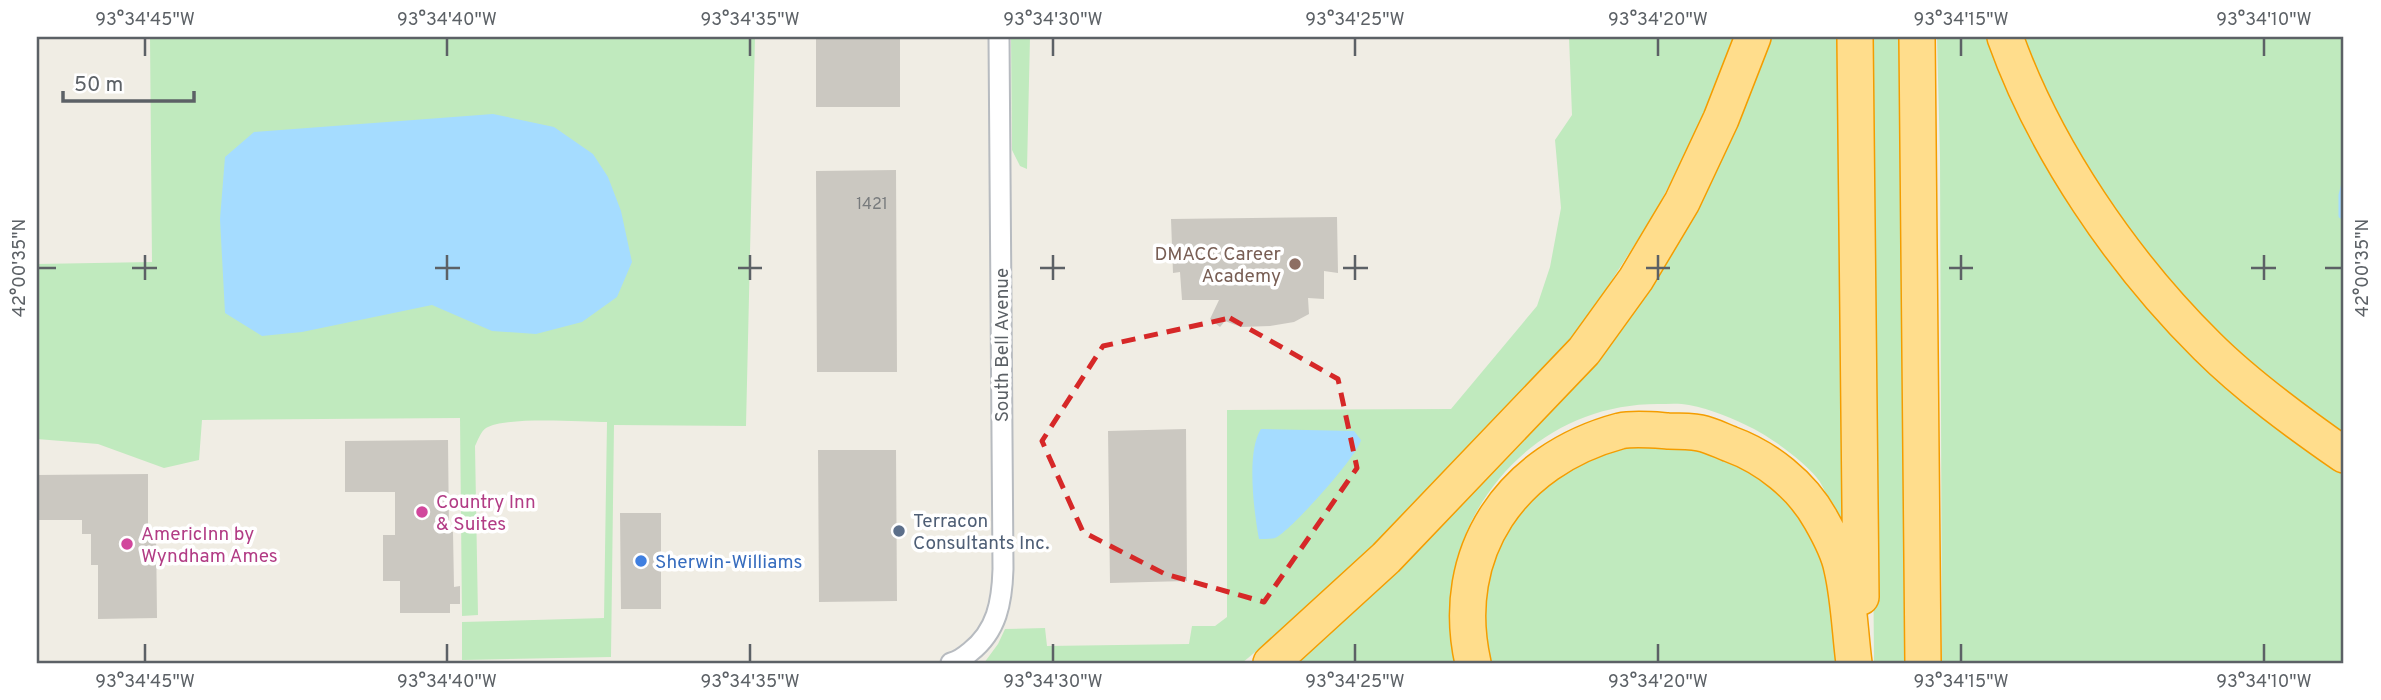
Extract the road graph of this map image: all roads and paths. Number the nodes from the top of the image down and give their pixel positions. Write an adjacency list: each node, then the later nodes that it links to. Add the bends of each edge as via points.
1 (999, 37): 7 (street, South Bell Avenue, via 1002,599 993,627 977,647)
2 (1753, 37): 8 (highway, via 1682,202 1636,279 1584,351 1386,558)
3 (1855, 37): 11 (highway)
4 (1917, 37): 12 (highway)
5 (2005, 37): 6 (highway, via 2060,155 2108,229 2155,289 2208,347)
6 (2344, 455)
7 (951, 663)
8 (1272, 663)
9 (1474, 663): 10 (highway, via 1466,625 1469,595 1485,535 1502,506 1527,480 1576,448 1622,431 1662,430 1700,433 1748,450 1787,477 1820,518 1842,566)
10 (1854, 663)
11 (1862, 663)
12 (1923, 663)

